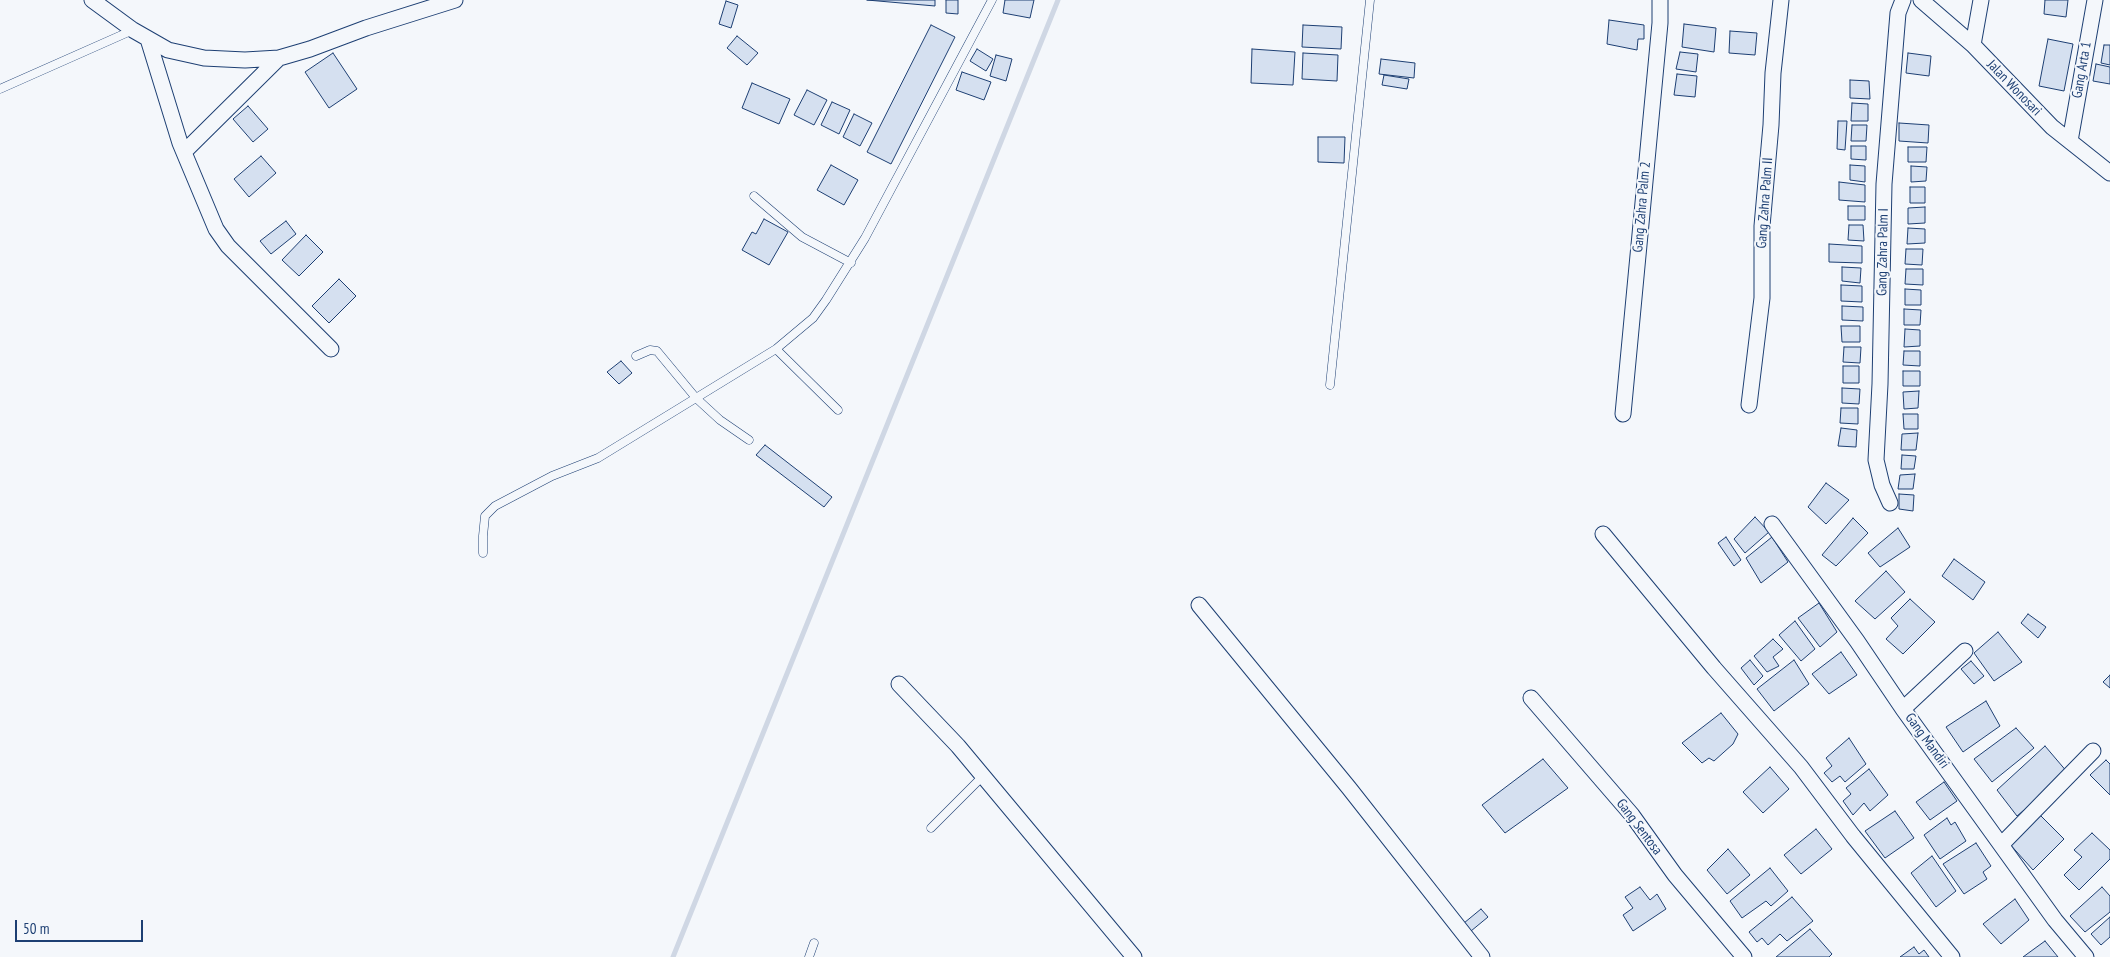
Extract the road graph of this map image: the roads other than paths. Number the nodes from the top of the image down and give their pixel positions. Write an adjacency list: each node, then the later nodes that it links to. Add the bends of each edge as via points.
1 (92, 0): 11 (street)
2 (455, 0): 14 (street)
3 (992, 0): 20 (lane)
4 (1370, 0): 24 (lane)
5 (1660, 0): 28 (street, Gang Zahra Palm 2)
6 (1781, 0): 26 (street, Gang Zahra Palm II, via 1762,226 1762,298)
7 (1903, 0): 30 (street, Gang Zahra Palm I, via 1898,13 1884,184 1876,460)
8 (1921, 0): 13 (street, Jalan Wonosari)
9 (1981, 0): 13 (street)
10 (2095, 0): 16 (street, Gang Arta 1)
11 (133, 30): 12 (street); 15 (lane)
12 (148, 39): 14 (street, via 168,50 204,58); 17 (street)
13 (1973, 45): 16 (street, Jalan Wonosari, via 2052,127)
14 (279, 58): 17 (street)
15 (0, 88)
16 (2070, 141): 18 (street, Jalan Wonosari)
17 (184, 152): 21 (street, via 216,229 228,246)
18 (2110, 173)
19 (754, 196): 20 (lane, via 802,237)
20 (851, 263): 22 (lane, via 813,318)
21 (331, 349)
22 (776, 349): 25 (lane); 27 (lane)
23 (636, 356): 25 (lane, via 656,351)
24 (1330, 385)
25 (696, 398): 29 (lane); 33 (lane, via 598,458 552,476 496,506 485,516)
26 (1749, 405)
27 (838, 410)
28 (1623, 414)
29 (749, 440)
30 (1890, 503)
31 (1772, 524): 38 (street, Gang Mandiri, via 1858,641)
32 (1603, 534): 48 (street, via 1801,767)
33 (484, 552)
34 (1199, 605): 46 (street)
35 (1965, 651): 38 (street)
36 (899, 684): 40 (street)
37 (1531, 698): 47 (street, Gang Sentosa, via 1632,815 1676,875)
38 (1903, 709): 42 (street, Gang Mandiri)
39 (2093, 751): 42 (street)
40 (983, 776): 41 (lane); 45 (street)
41 (930, 828)
42 (2001, 845): 49 (street, Gang Mandiri)
43 (814, 943): 44 (lane)
44 (809, 957)
45 (1134, 957)
46 (1482, 957)
47 (1744, 957)
48 (1952, 957)
49 (2086, 957)

